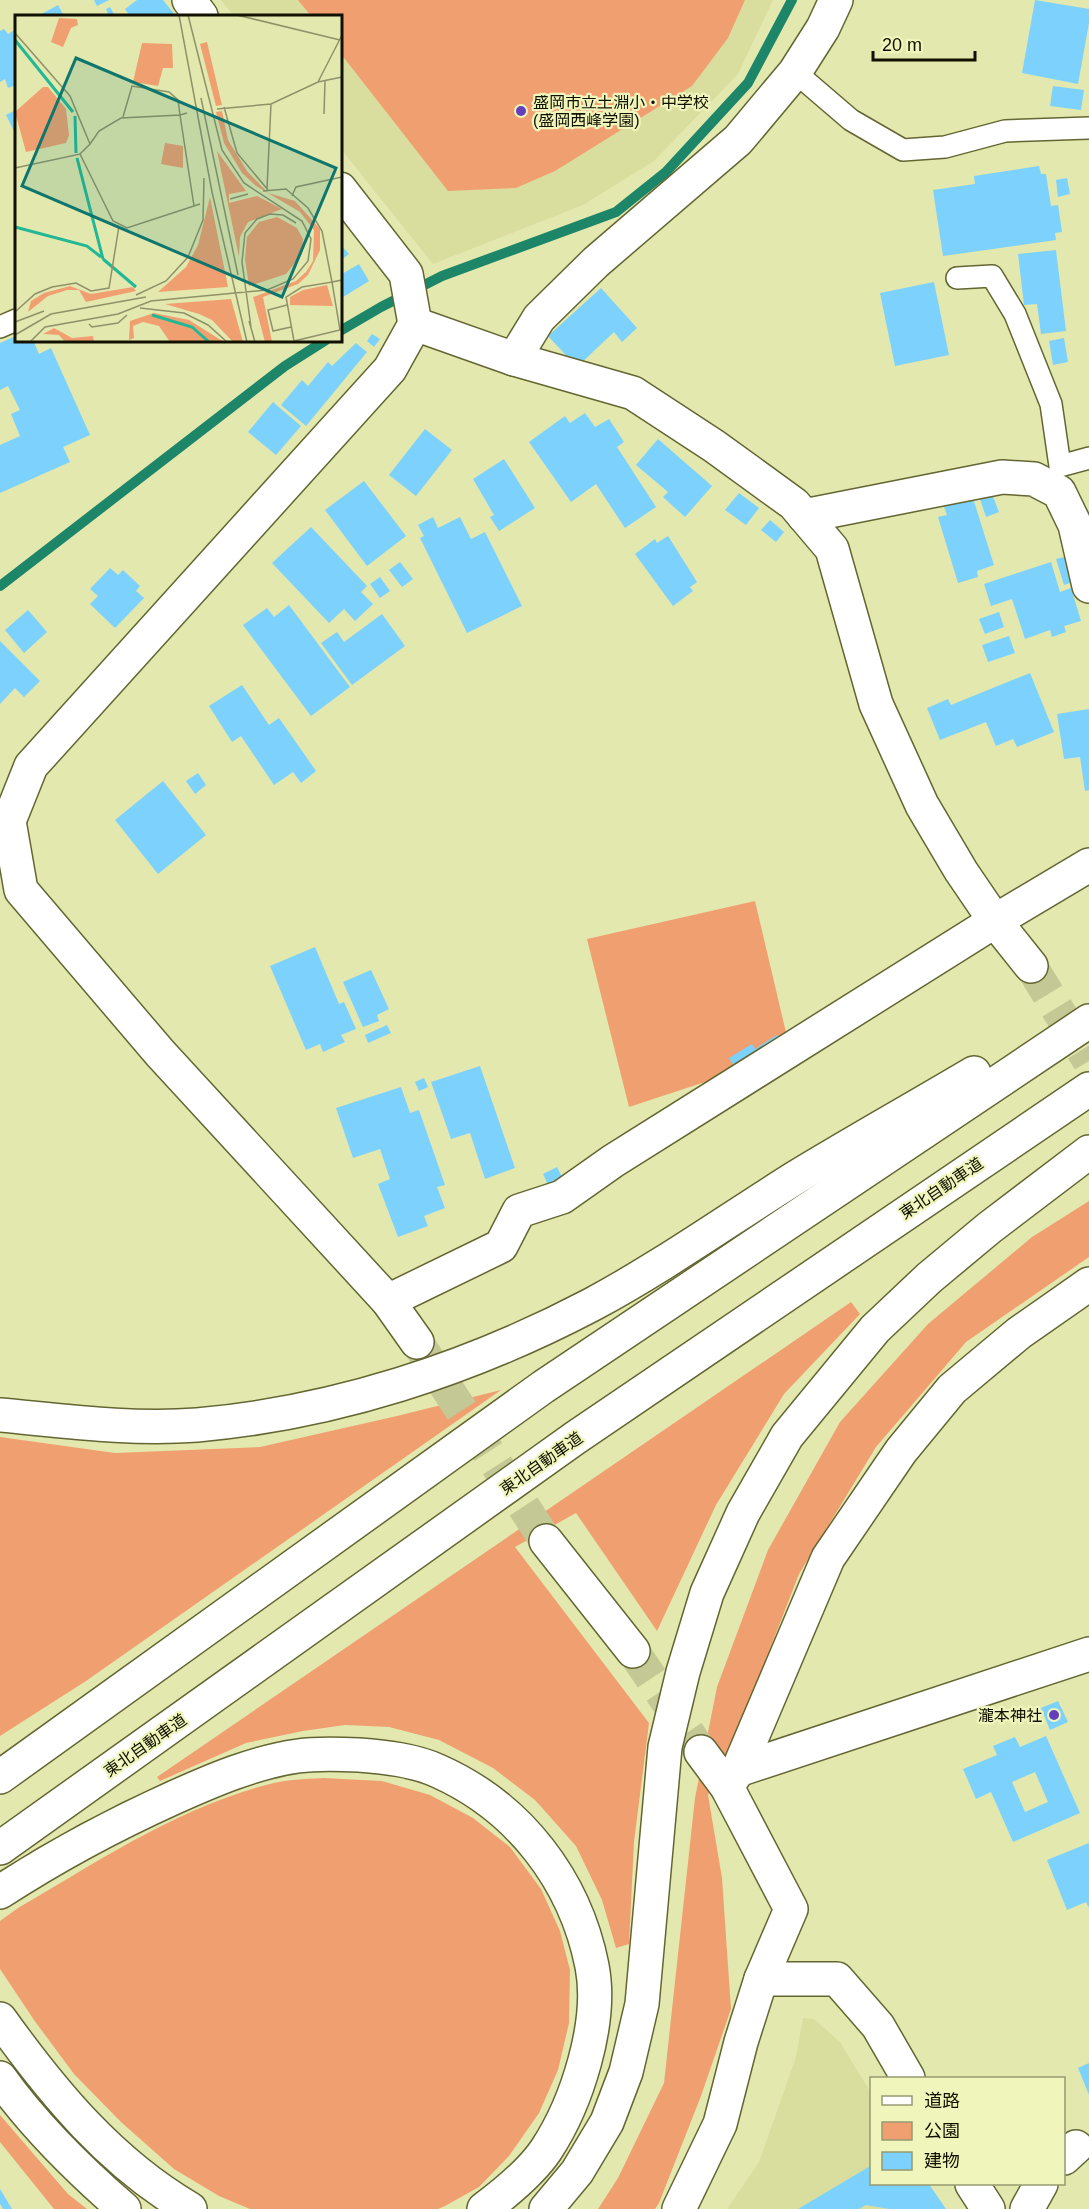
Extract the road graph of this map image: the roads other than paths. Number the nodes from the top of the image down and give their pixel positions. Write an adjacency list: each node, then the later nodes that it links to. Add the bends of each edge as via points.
1 (189, 0): 3 (main road)
2 (836, 0): 4 (main road)
3 (200, 15)
4 (795, 72): 5 (lane, via 851,120 903,150 945,147 1005,131); 11 (main road, via 738,140 596,262 539,318)
5 (1089, 128)
6 (342, 192): 9 (main road, via 406,274)
7 (957, 278): 13 (lane, via 992,276 1016,314 1051,404)
8 (15, 320): 10 (lane)
9 (414, 320): 11 (main road); 16 (main road, via 390,369 31,766)
10 (0, 327)
11 (514, 359): 14 (main road, via 633,393 714,446 794,504)
12 (1089, 458): 13 (lane)
13 (1054, 476): 14 (main road, via 1002,477); 15 (main road, via 1075,525)
14 (804, 516): 18 (main road, via 832,549 876,704 922,805)
15 (1089, 586)
16 (4, 821): 25 (main road, via 21,890 160,1053)
17 (1089, 865): 18 (main road)
18 (995, 921): 19 (main road); 25 (main road, via 562,1197 519,1211 501,1246)
19 (1031, 966)
20 (1089, 1005): 27 (main road, via 797,1177 592,1304 514,1342 416,1381 309,1409 195,1425 136,1426)
21 (1089, 1020): 32 (main road, via 543,1386)
22 (1089, 1089): 34 (main road, 東北自動車道, via 575,1438)
23 (1089, 1152): 45 (main road, via 980,1235 875,1329 787,1436 743,1513 707,1593 665,1748 642,2004 626,2072 607,2122 577,2172)
24 (1089, 1284): 33 (main road, via 1019,1333 952,1389 901,1452 828,1558)
25 (388, 1301): 26 (main road)
26 (417, 1342)
27 (0, 1415)
28 (546, 1541): 29 (main road)
29 (633, 1652)
30 (1089, 1654): 33 (main road)
31 (701, 1752): 33 (main road)
32 (0, 1778)
33 (733, 1779): 36 (main road, via 791,1909)
34 (0, 1848)
35 (0, 1892): 44 (main road, via 57,1855 198,1786 251,1766 299,1755 388,1758 437,1770 485,1797 527,1833 558,1874 580,1922 593,1968 594,2014 584,2066 567,2111 545,2151 505,2194)
36 (761, 1979): 38 (main road, via 837,1979 878,2026); 46 (main road, via 720,2124)
37 (0, 2019): 43 (main road, via 63,2102 106,2148)
38 (907, 2077)
39 (0, 2078): 42 (main road, via 73,2162)
40 (973, 2185): 47 (main road)
41 (1040, 2185): 48 (main road)
42 (124, 2209)
43 (190, 2209)
44 (484, 2209)
45 (546, 2209)
46 (679, 2209)
47 (988, 2209)
48 (1027, 2209)

